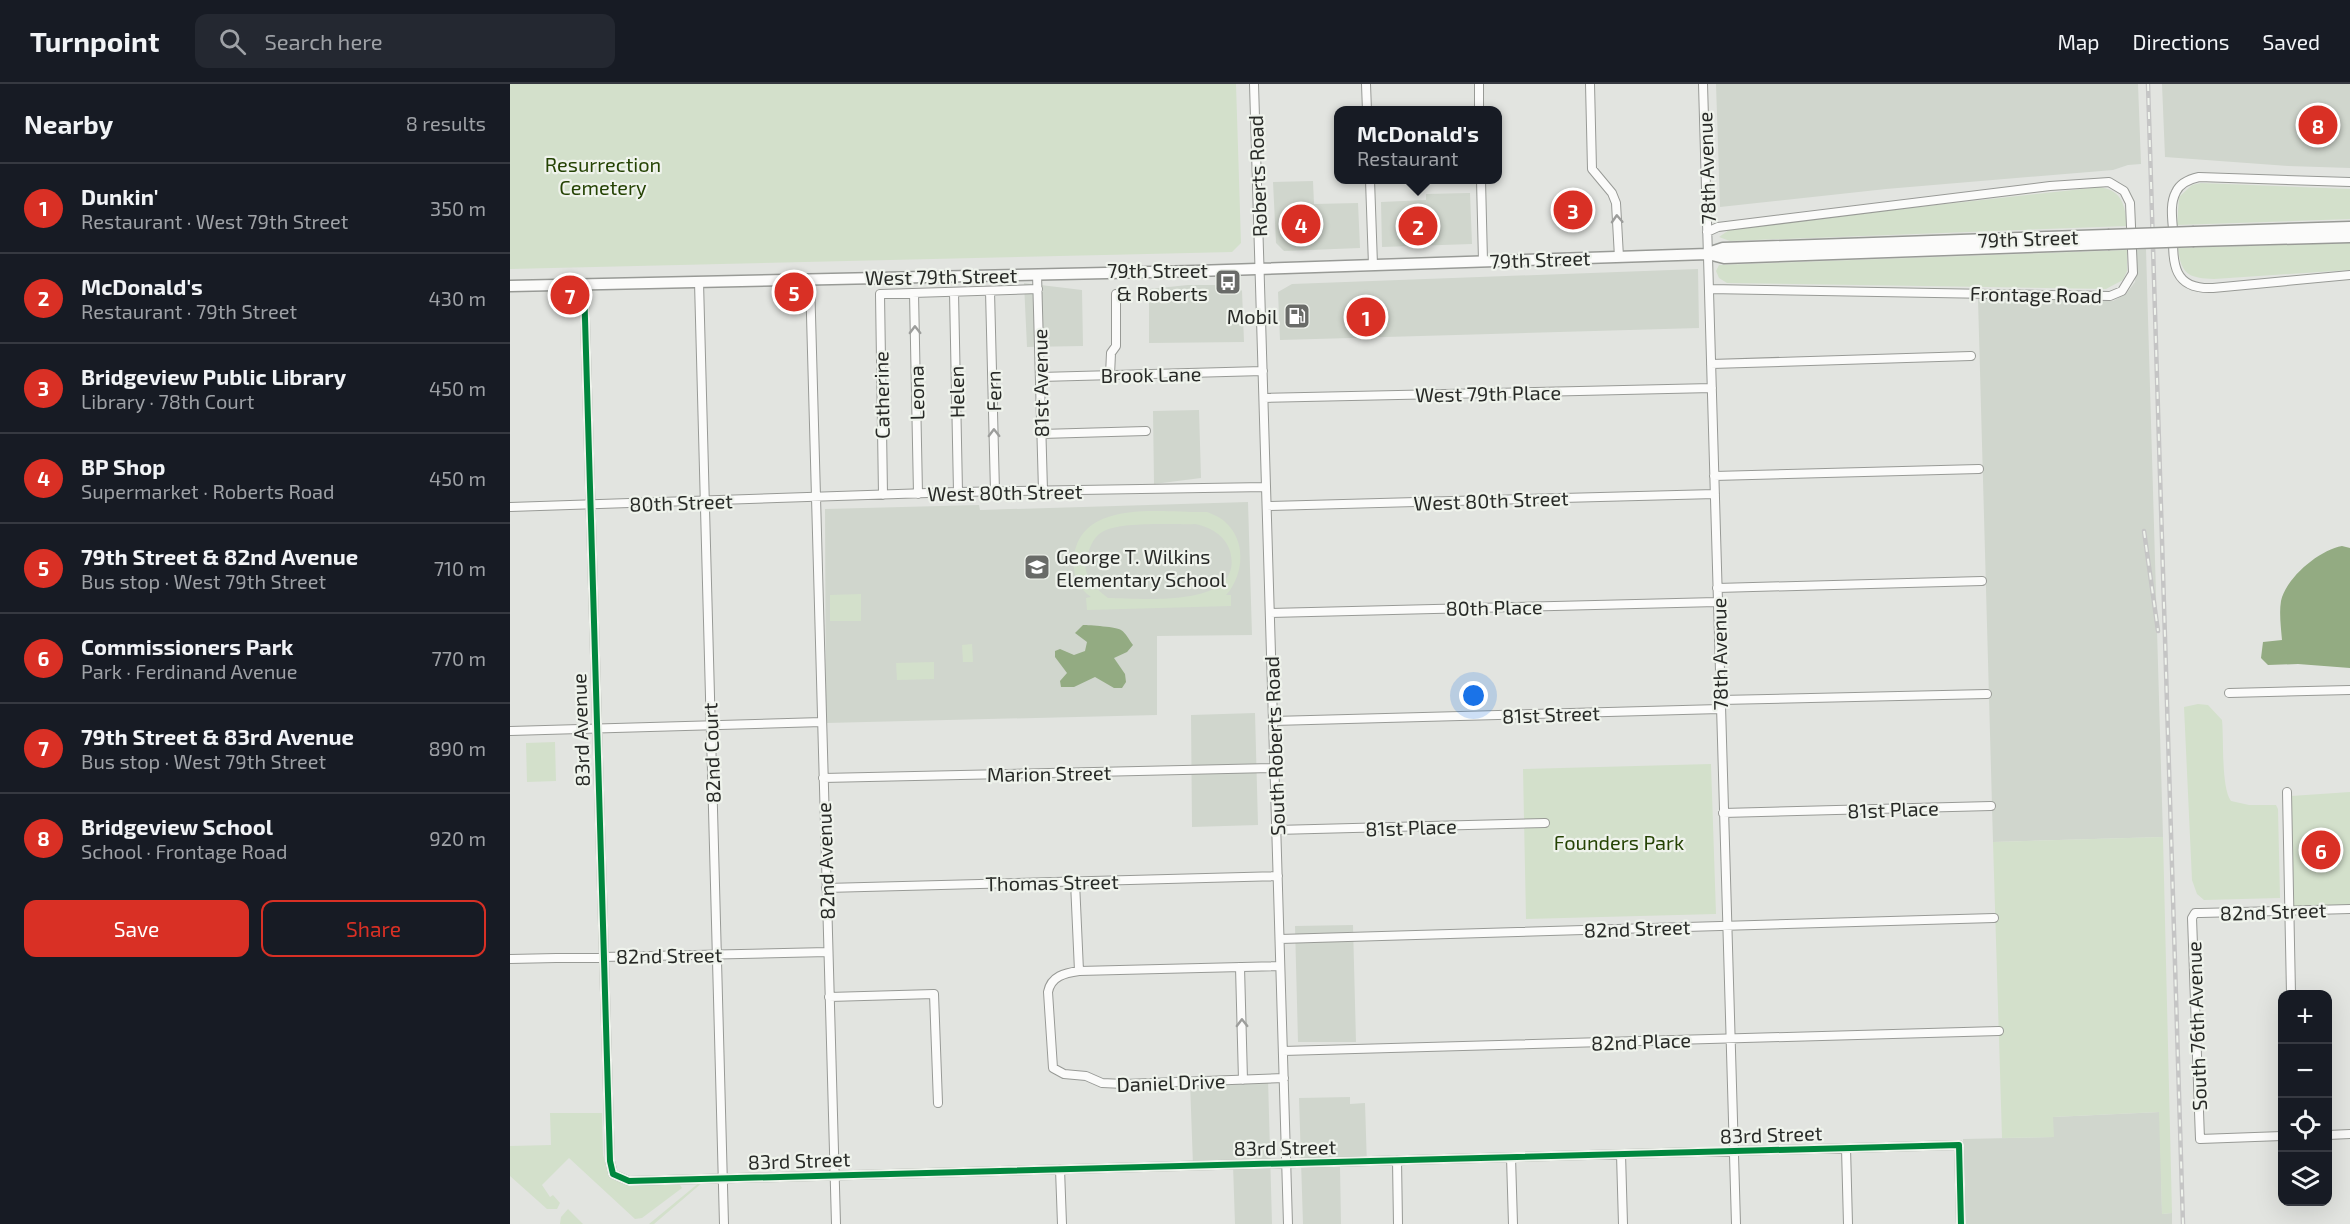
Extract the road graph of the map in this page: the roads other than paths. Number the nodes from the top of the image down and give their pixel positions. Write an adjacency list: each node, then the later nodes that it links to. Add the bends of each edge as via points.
1 (1254, 84): 19 (street, Roberts Road)
2 (1366, 84): 6 (street)
3 (1479, 84): 7 (street)
4 (1590, 84): 16 (street, one-way to 4, via 1616,202 1592,169)
5 (1703, 84): 12 (street, 78th Avenue)
6 (1367, 106)
7 (1479, 106)
8 (2350, 182): 21 (street, via 2199,177 2186,181 2176,191 2172,210 2175,270 2193,286)
9 (1370, 184): 18 (street)
10 (1481, 184): 17 (street)
11 (2350, 227): 13 (main road, 79th Street)
12 (1707, 232): 15 (street, 78th Avenue); 27 (street, Frontage Road, via 1718,227 1890,204 2109,182 2124,191 2130,203 2133,273 2122,291 2110,296)
13 (2194, 236): 14 (main road, 79th Street); 15 (main road, 79th Street, bridge, via 1732,248)
14 (2350, 237)
15 (1708, 254): 16 (main road, 79th Street); 27 (street, 78th Avenue)
16 (1618, 257): 17 (main road, 79th Street)
17 (1483, 261): 18 (main road, 79th Street)
18 (1373, 265): 19 (main road, West 79th Street)
19 (1260, 269): 20 (main road, West 79th Street); 34 (street, South Roberts Road)
20 (1037, 274): 22 (main road, West 79th Street); 26 (street, 81st Avenue)
21 (2350, 275)
22 (810, 279): 23 (main road, West 79th Street); 51 (street, 82nd Avenue)
23 (699, 282): 24 (main road, West 79th Street); 52 (street, 82nd Court)
24 (584, 285): 25 (main road, West 79th Street); 53 (street, 83rd Avenue)
25 (510, 286)
26 (1038, 289): 28 (street); 36 (street, 81st Avenue)
27 (1709, 289): 33 (street, 78th Avenue)
28 (990, 291): 30 (street); 46 (street, Fern, one-way to 28)
29 (914, 292): 30 (street); 47 (street, Leona, one-way to 29); 49 (street, Catherine, via 879,294)
30 (954, 292): 45 (street, Helen)
31 (1116, 294): 35 (street, via 1116,346 1111,353)
32 (1971, 356): 33 (street)
33 (1711, 364): 37 (street, 78th Avenue)
34 (1263, 371): 35 (street, Brook Lane); 38 (street, South Roberts Road)
35 (1110, 375): 36 (street, Brook Lane)
36 (1040, 377): 40 (street, 81st Avenue)
37 (1712, 388): 38 (street, West 79th Place); 42 (street, 78th Avenue)
38 (1264, 398): 43 (street, South Roberts Road)
39 (1146, 431): 40 (street)
40 (1041, 434): 44 (street, 81st Avenue)
41 (1979, 469): 42 (street)
42 (1714, 476): 48 (street, 78th Avenue)
43 (1266, 487): 44 (street, West 80th Street); 54 (street, South Roberts Road)
44 (1042, 491): 46 (street, West 80th Street)
45 (958, 492): 46 (street, West 80th Street); 47 (street, West 80th Street)
46 (995, 492)
47 (918, 494): 49 (street, West 80th Street)
48 (1715, 494): 54 (street, West 80th Street); 57 (street, 78th Avenue)
49 (883, 495): 50 (street, West 80th Street)
50 (853, 497): 51 (street, 80th Street)
51 (815, 498): 52 (street, 80th Street); 66 (street, 82nd Avenue)
52 (703, 502): 53 (street, 80th Street); 67 (street, 82nd Court)
53 (592, 505): 55 (street, 80th Street); 68 (street, 83rd Avenue)
54 (1267, 506): 59 (street, South Roberts Road)
55 (510, 507)
56 (1982, 581): 57 (street)
57 (1717, 588): 58 (street, 78th Avenue)
58 (1717, 602): 59 (street, 80th Place); 63 (street, 78th Avenue)
59 (1270, 613): 65 (street, South Roberts Road)
60 (2350, 690): 61 (street)
61 (2229, 693)
62 (1987, 694): 63 (street)
63 (1720, 700): 64 (street, 78th Avenue)
64 (1720, 709): 65 (street, 81st Street); 74 (street, 78th Avenue)
65 (1273, 721): 70 (street, South Roberts Road)
66 (822, 722): 67 (street); 71 (street, 82nd Avenue)
67 (711, 726): 68 (street); 87 (street, 82nd Court)
68 (596, 728): 69 (street); 88 (street, 83rd Avenue)
69 (510, 731)
70 (1274, 768): 71 (street, Marion Street); 76 (street, South Roberts Road)
71 (823, 778): 79 (street, 82nd Avenue)
72 (2287, 792): 81 (street)
73 (1991, 806): 74 (street, 81st Place)
74 (1723, 813): 84 (street, 78th Avenue)
75 (1545, 823): 76 (street, 81st Place)
76 (1276, 830): 77 (street, South Roberts Road)
77 (1278, 876): 78 (street, Thomas Street); 85 (street, South Roberts Road)
78 (1075, 882): 79 (street, Thomas Street); 92 (street)
79 (826, 888): 86 (street, 82nd Avenue)
80 (2350, 909): 81 (street, 82nd Street)
81 (2289, 910): 82 (street, 82nd Street); 93 (street)
82 (2195, 914): 103 (street, South 76th Avenue, via 2192,925 2200,1139)
83 (1994, 918): 84 (street, 82nd Street)
84 (1728, 926): 85 (street, 82nd Street); 96 (street, 78th Avenue)
85 (1280, 939): 90 (street, South Roberts Road)
86 (828, 952): 87 (street, 82nd Street); 94 (street, 82nd Avenue)
87 (717, 954): 88 (street, 82nd Street); 113 (street, 82nd Court)
88 (604, 957): 89 (street, 82nd Street); 111 (street, 83rd Avenue)
89 (510, 959)
90 (1280, 966): 91 (street); 97 (street, South Roberts Road)
91 (1240, 967): 92 (street); 99 (street, one-way to 91)
92 (1078, 971): 99 (street, Daniel Drive, via 1059,976 1049,986 1053,1068 1102,1083)
93 (2290, 990)
94 (829, 997): 100 (street, via 934,994); 112 (street, 82nd Avenue)
95 (1999, 1031): 96 (street, 82nd Place)
96 (1730, 1038): 97 (street, 82nd Place); 105 (street, 78th Avenue)
97 (1283, 1051): 98 (street, South Roberts Road)
98 (1284, 1078): 99 (street, Daniel Drive); 109 (street, South Roberts Road)
99 (1243, 1080)
100 (938, 1103)
101 (2350, 1134): 102 (street)
102 (2332, 1135)
103 (2278, 1136)
104 (1846, 1148): 105 (street, 83rd Street); 122 (street); 123 (street, 83rd Street, via 1959,1145)
105 (1734, 1152): 106 (street, 83rd Street); 121 (street, 78th Avenue)
106 (1621, 1154): 107 (street, 83rd Street); 120 (street)
107 (1511, 1157): 108 (street, 83rd Street); 119 (street)
108 (1397, 1160): 109 (street, 83rd Street); 118 (street)
109 (1286, 1163): 110 (street, 83rd Street); 117 (street, South Roberts Road)
110 (1060, 1169): 112 (street, 83rd Street); 116 (street)
111 (613, 1174): 113 (street, 83rd Street, via 629,1180)
112 (834, 1175): 113 (street, 83rd Street); 115 (street, 82nd Avenue)
113 (723, 1178): 114 (street, 82nd Court)
114 (724, 1224)
115 (836, 1224)
116 (1062, 1224)
117 (1288, 1224)
118 (1398, 1224)
119 (1513, 1224)
120 (1623, 1224)
121 (1736, 1224)
122 (1848, 1224)
123 (1961, 1224)

